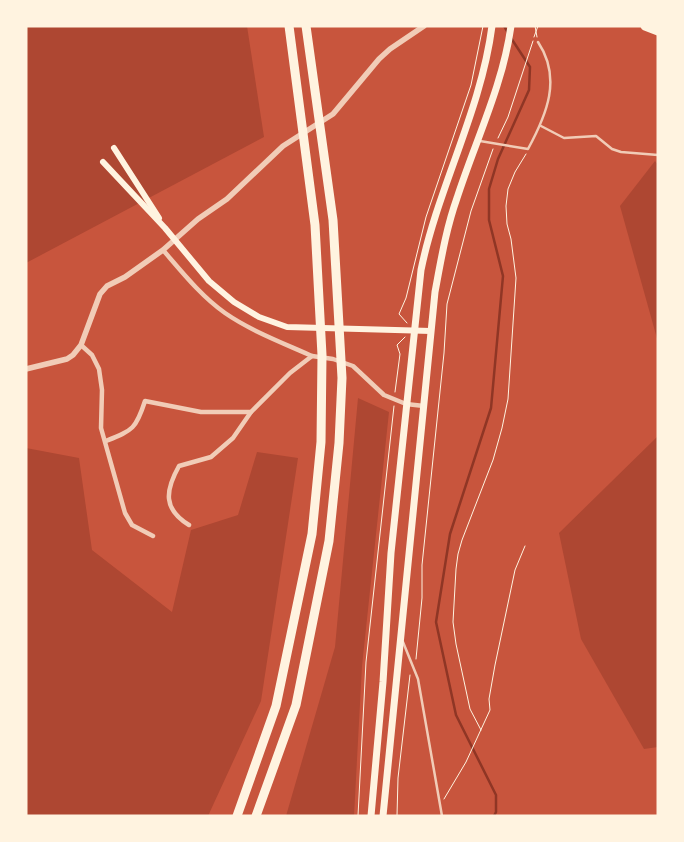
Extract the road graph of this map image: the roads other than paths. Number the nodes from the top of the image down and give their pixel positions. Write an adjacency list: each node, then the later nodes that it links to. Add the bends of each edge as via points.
1 (289, 26): 28 (highway, via 315,225 322,355 321,442 312,534 276,706)
2 (306, 26): 29 (highway, via 334,220 342,378 339,443 329,541 296,705)
3 (424, 26): 15 (street, via 379,59 333,114 283,146 227,199)
4 (492, 26): 16 (main road, via 485,69 429,233 421,270)
5 (511, 26): 10 (main road, via 502,66)
6 (645, 26): 7 (highway)
7 (658, 31)
8 (538, 42): 9 (lane, via 546,54 551,82)
9 (540, 126): 10 (lane, via 528,149); 12 (lane, via 564,138 596,136 621,152)
10 (477, 141): 17 (main road, via 445,237)
11 (114, 148): 14 (main road)
12 (658, 155)
13 (103, 162): 14 (main road)
14 (165, 228): 16 (main road, via 209,281 259,317 287,327)
15 (163, 250): 18 (street, via 125,277 106,286); 19 (street, via 225,313)
16 (415, 330): 17 (main road); 21 (main road)
17 (431, 331): 22 (main road)
18 (81, 345): 20 (street, via 67,359); 24 (street, via 92,355 99,369 101,428)
19 (312, 356): 21 (street, via 353,366 384,395); 23 (street)
20 (26, 369)
21 (406, 404): 22 (street); 30 (main road)
22 (424, 406): 27 (main road)
23 (251, 412): 24 (street, via 201,412 145,401 139,420 127,433); 25 (street, via 233,438 211,457 179,466 170,483 169,503 177,518)
24 (106, 441): 26 (street, via 125,514 132,526)
25 (189, 525)
26 (153, 536)
27 (401, 638): 31 (main road); 32 (lane, via 418,679)
28 (237, 816)
29 (256, 816)
30 (371, 816)
31 (383, 816)
32 (442, 816)

